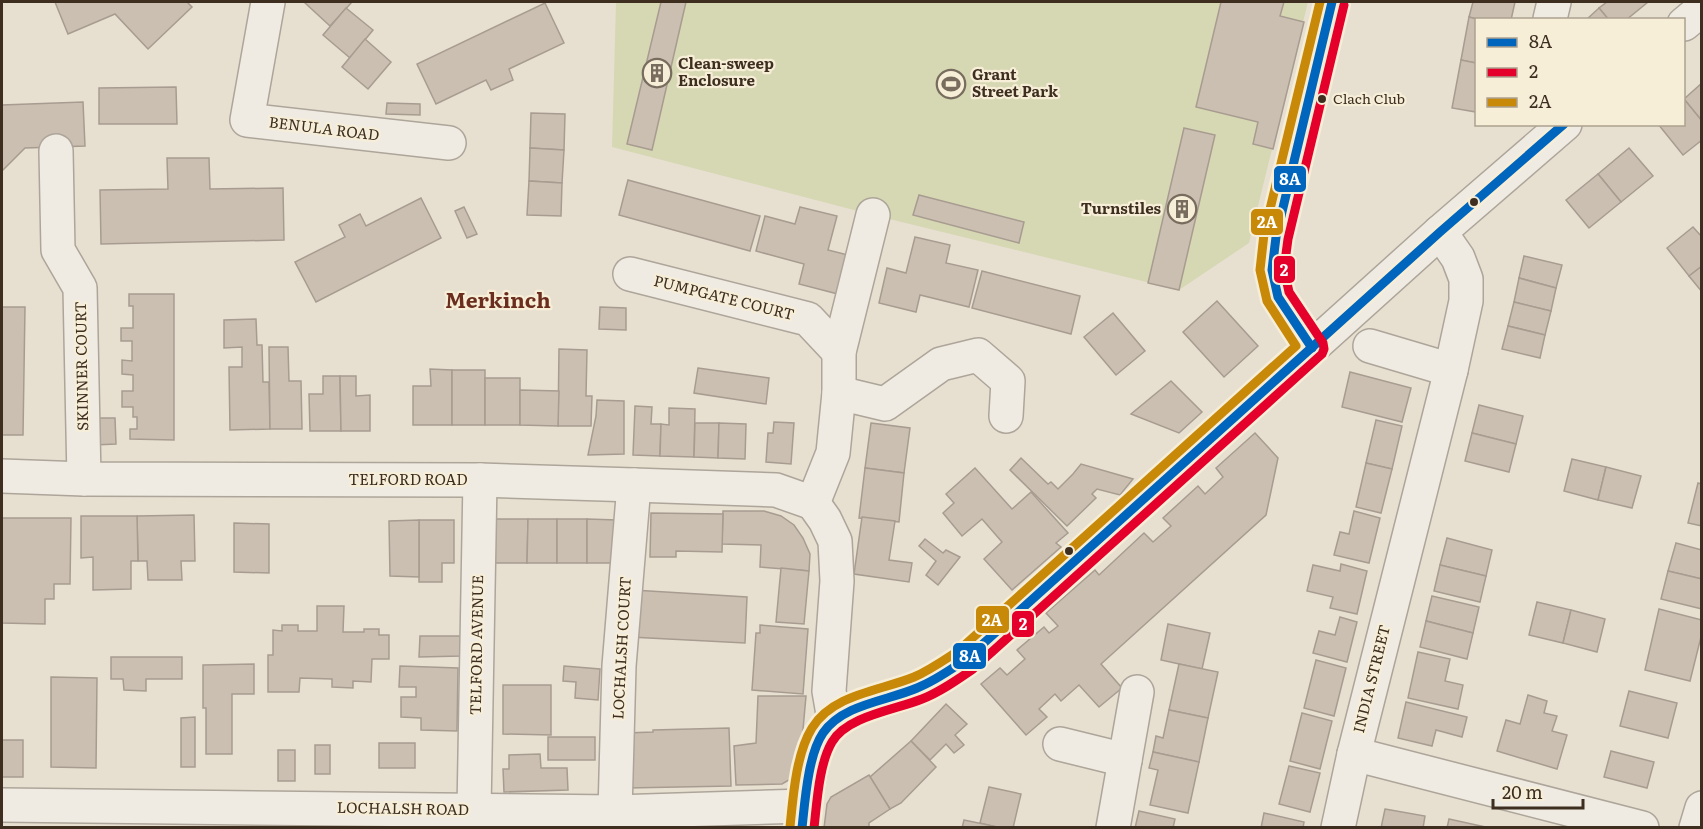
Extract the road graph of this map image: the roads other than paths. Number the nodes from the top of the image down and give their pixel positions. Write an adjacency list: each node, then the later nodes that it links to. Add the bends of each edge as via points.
1 (268, 2): 8 (street, BENULA ROAD, via 247,120)
2 (1332, 2): 14 (street, via 1276,237 1272,270 1278,297)
3 (1554, 2): 5 (street)
4 (1701, 9): 6 (street)
5 (1550, 18)
6 (1685, 22)
7 (1563, 126): 11 (street)
8 (449, 143)
9 (56, 151): 20 (street, SKINNER COURT, via 58,250 80,288)
10 (873, 215): 15 (street)
11 (1440, 232): 14 (street); 16 (street, INDIA STREET, via 1458,258 1466,279 1466,301)
12 (630, 274): 15 (street, PUMPGATE COURT, via 808,320)
13 (1370, 346): 16 (street)
14 (1312, 348): 25 (street, via 966,660 917,689 849,711)
15 (839, 352): 17 (street)
16 (1451, 370): 27 (street, INDIA STREET)
17 (839, 393): 18 (street, via 885,405 940,364 978,355 1008,381); 23 (street, via 833,453)
18 (1006, 416)
19 (2, 476): 20 (street, TELFORD ROAD)
20 (84, 479): 21 (street, TELFORD ROAD)
21 (480, 480): 22 (street, TELFORD ROAD); 32 (street, TELFORD AVENUE)
22 (634, 485): 23 (street, TELFORD ROAD, via 776,490); 31 (street, LOCHALSH COURT, via 619,666)
23 (813, 503): 25 (street, via 835,541 837,581 829,691)
24 (1137, 692): 28 (street)
25 (834, 720): 34 (street, via 822,734 814,755)
26 (1060, 744): 28 (street)
27 (1353, 754): 37 (street, INDIA STREET); 38 (street)
28 (1125, 760): 36 (street)
29 (2, 805): 33 (street, LOCHALSH ROAD)
30 (1701, 808): 39 (street)
31 (615, 812): 32 (street, LOCHALSH ROAD); 35 (street, LOCHALSH ROAD)
32 (454, 816): 33 (street, LOCHALSH ROAD)
33 (118, 817)
34 (803, 817): 35 (street, LOCHALSH ROAD)
35 (721, 818)
36 (1113, 828)
37 (1338, 828)
38 (1641, 828)
39 (1696, 828)

